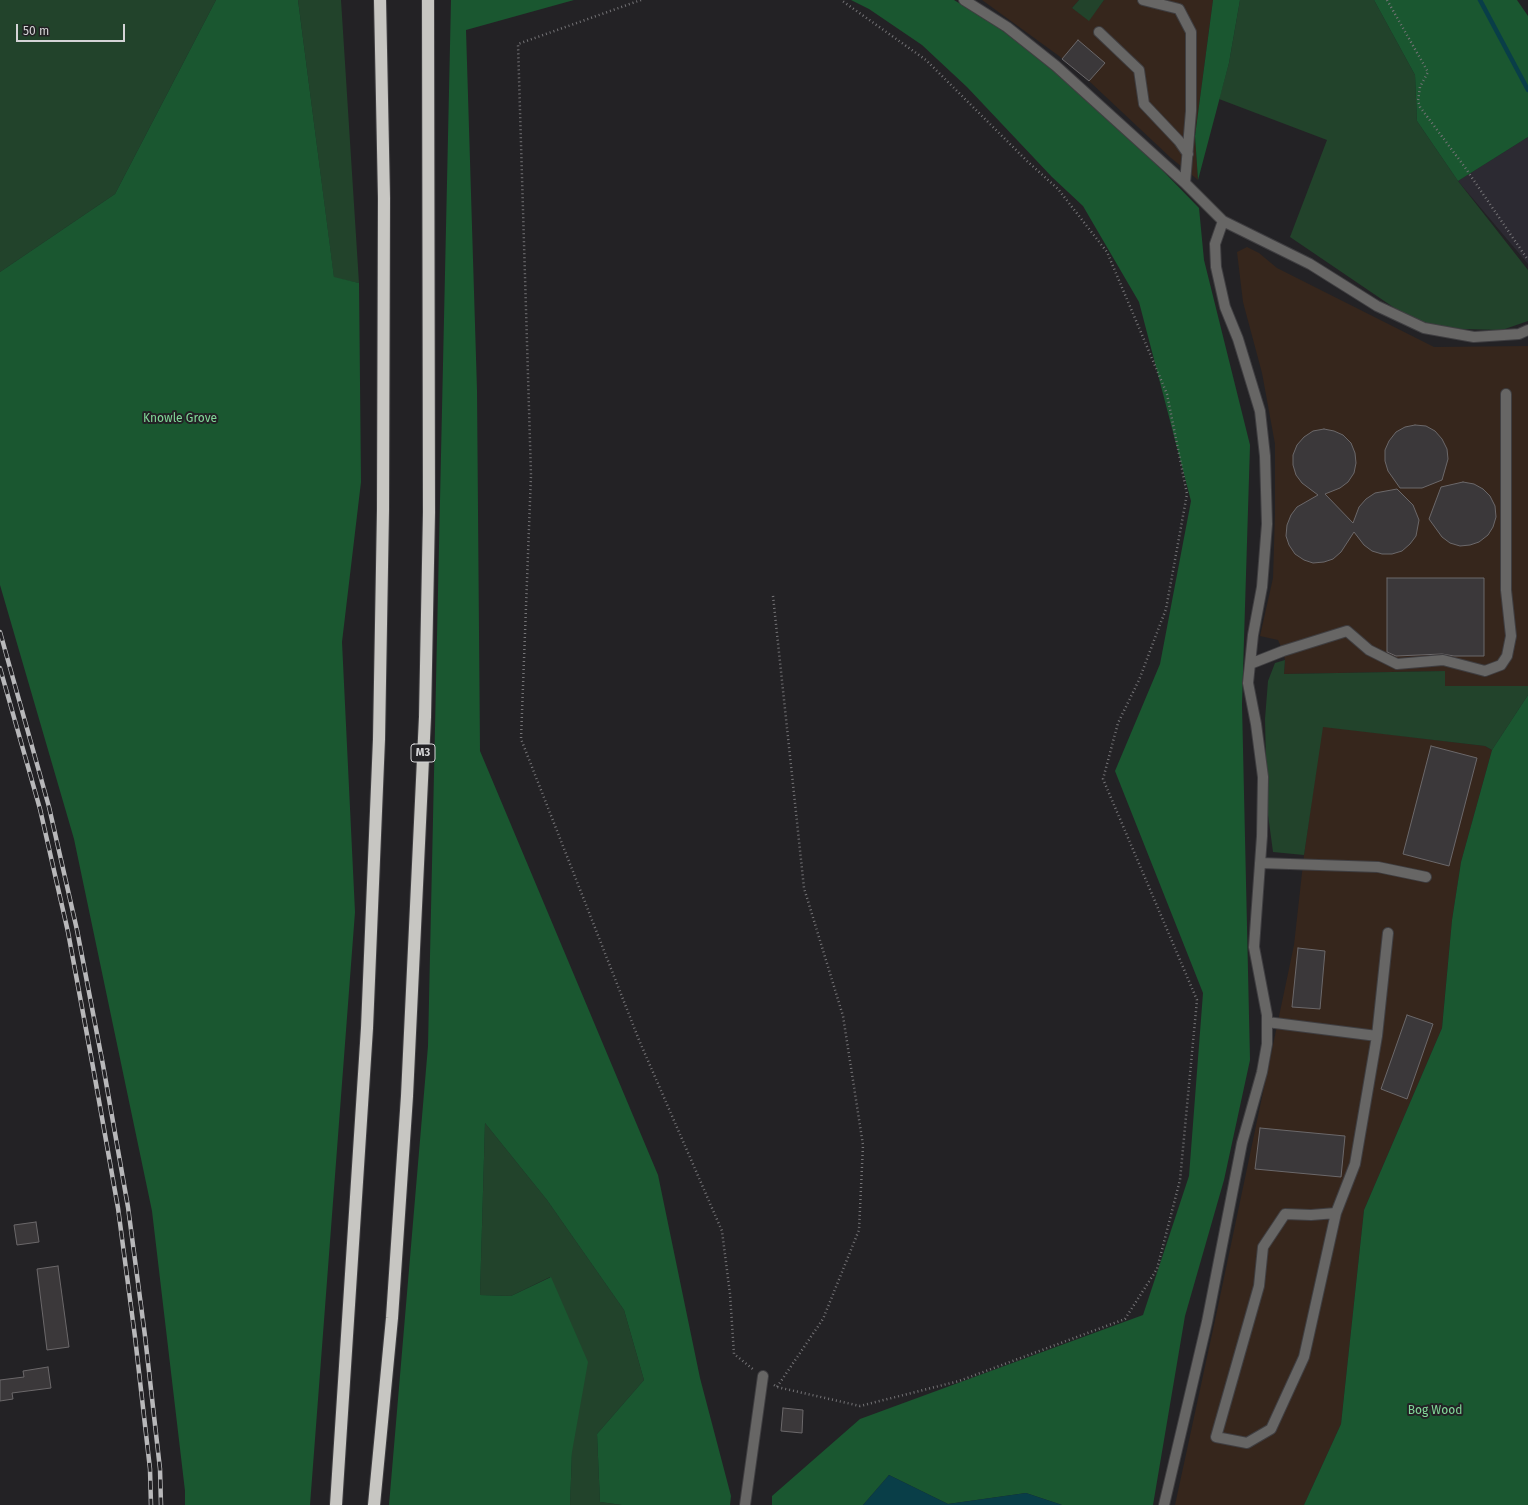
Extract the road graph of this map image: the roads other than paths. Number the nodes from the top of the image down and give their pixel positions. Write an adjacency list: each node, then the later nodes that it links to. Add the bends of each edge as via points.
1 (380, 0): 19 (highway, via 384,198 383,510 378,739 367,1028)
2 (428, 0): 20 (highway, M3, via 429,512 425,717 407,1104 392,1318)
3 (964, 0): 7 (lane, via 1007,27 1056,66)
4 (1143, 0): 6 (lane, via 1179,9 1191,32)
5 (1099, 32): 6 (lane, via 1140,70 1144,104)
6 (1188, 154): 7 (lane)
7 (1185, 183): 8 (lane)
8 (1223, 221): 9 (lane, via 1310,264 1377,306 1424,328 1474,338 1519,334); 11 (lane, via 1215,244 1216,267 1225,307 1238,339 1260,412 1264,456 1267,524 1262,587)
9 (1528, 330)
10 (1506, 394): 11 (lane, via 1506,590 1511,636 1507,656 1500,665 1485,671 1443,660 1397,664 1369,650 1347,631 1282,650)
11 (1250, 664): 12 (lane, via 1248,683 1263,777)
12 (1260, 863): 13 (lane, via 1378,867); 15 (lane, via 1254,947)
13 (1426, 877)
14 (1388, 933): 16 (lane)
15 (1267, 1022): 16 (lane); 22 (lane, via 1267,1044 1262,1072 1242,1143 1207,1322)
16 (1377, 1036): 17 (lane, via 1355,1164)
17 (1336, 1213): 17 (lane, via 1304,1358 1271,1430 1247,1443 1216,1437 1259,1286 1263,1247 1285,1214)
18 (763, 1376): 21 (lane)
19 (336, 1505)
20 (374, 1505)
21 (746, 1505)
22 (1164, 1505)

